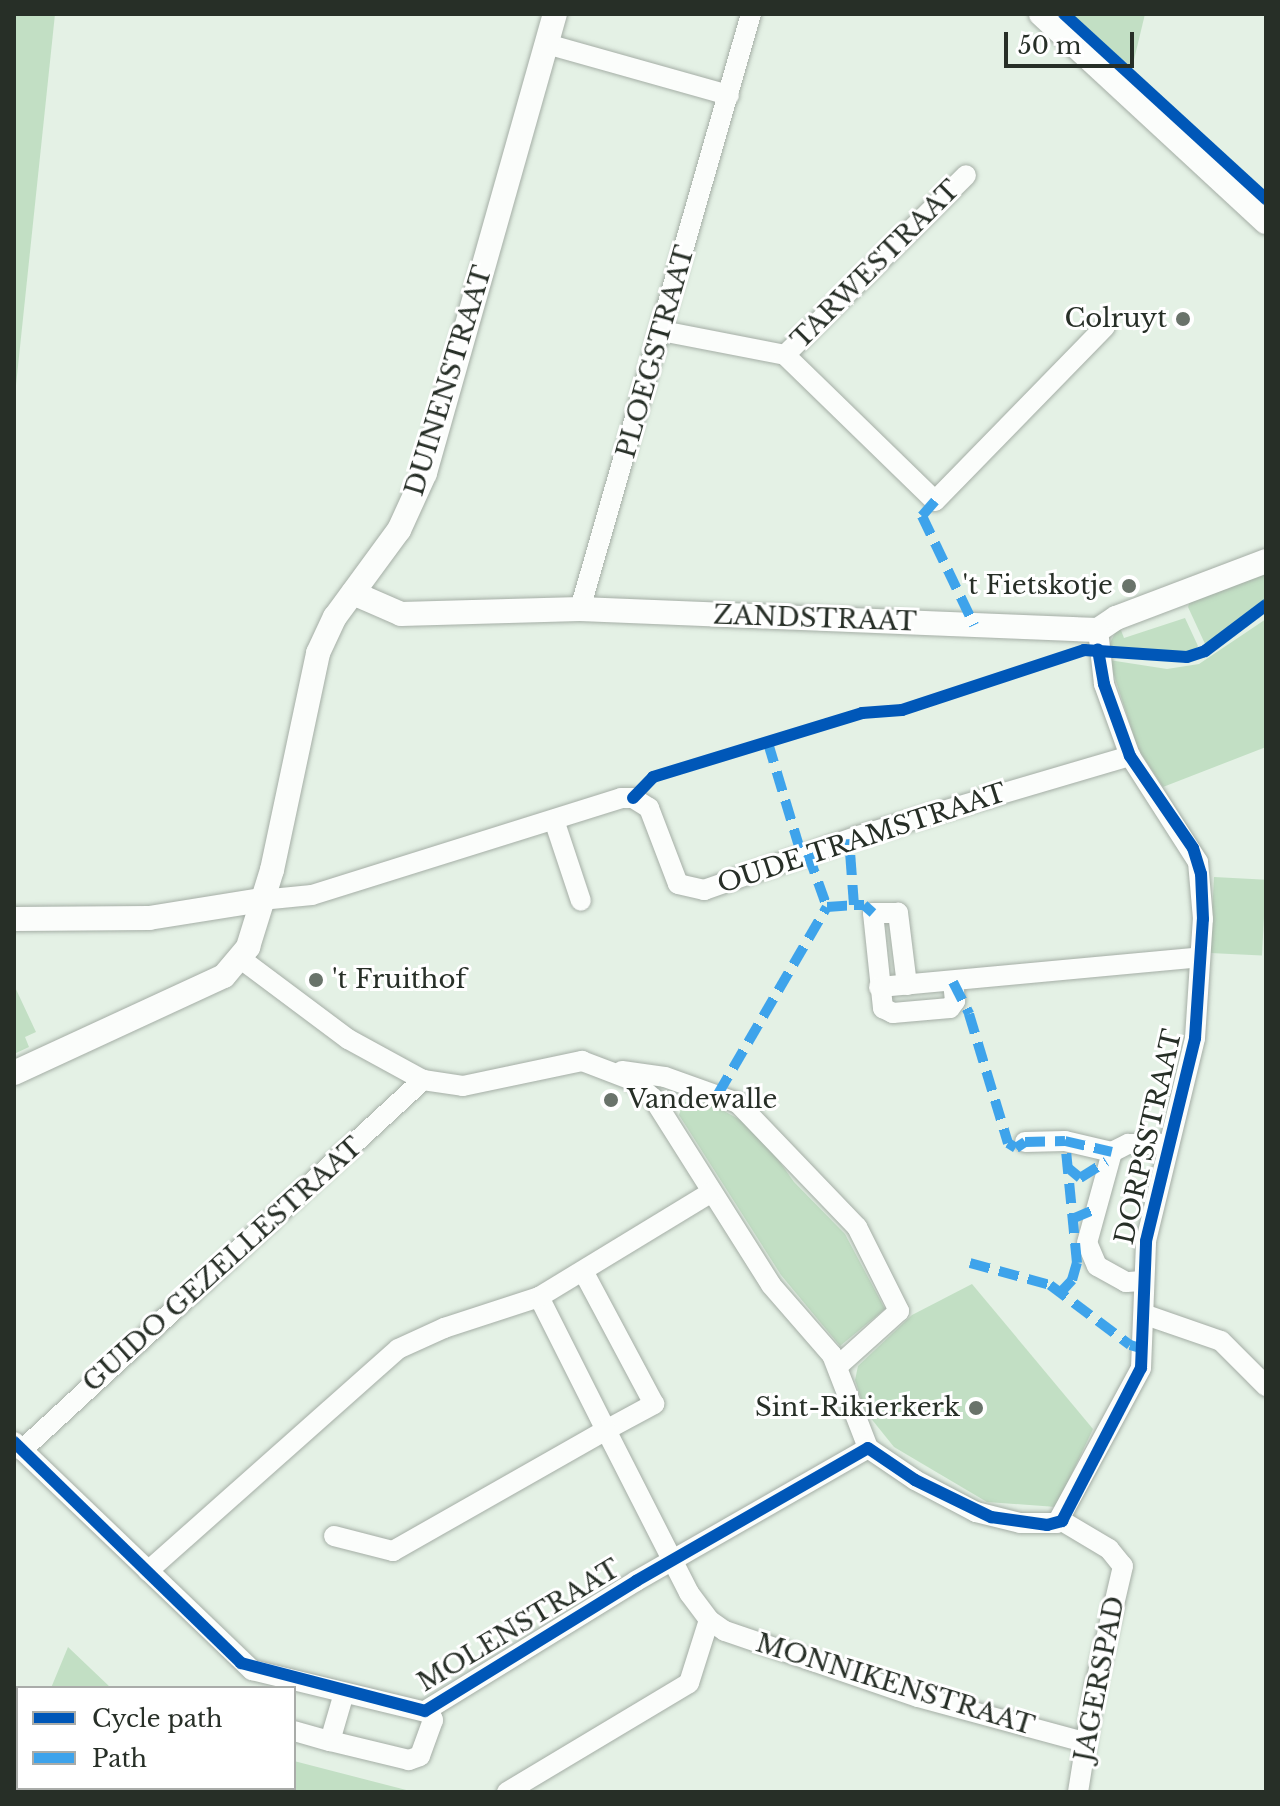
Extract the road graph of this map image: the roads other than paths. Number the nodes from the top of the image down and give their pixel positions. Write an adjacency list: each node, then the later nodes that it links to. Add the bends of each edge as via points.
1 (555, 14): 4 (street, DUINENSTRAAT)
2 (751, 14): 5 (street, PLOEGSTRAAT)
3 (1041, 14): 7 (street)
4 (547, 44): 5 (street); 12 (street, DUINENSTRAAT, via 425,473 399,530)
5 (729, 95): 9 (street, PLOEGSTRAAT)
6 (966, 175): 10 (street, TARWESTRAAT)
7 (1266, 222)
8 (1105, 327): 10 (street, via 935,501)
9 (662, 331): 10 (street); 13 (street, PLOEGSTRAAT)
10 (785, 355)
11 (1266, 561): 14 (street, via 1116,618)
12 (353, 593): 13 (street, ZANDSTRAAT, via 401,614); 17 (street, DUINENSTRAAT, via 318,653)
13 (580, 609): 14 (street, ZANDSTRAAT)
14 (1098, 630): 15 (street, DORPSSTRAAT, via 1104,684)
15 (1130, 756): 16 (street, OUDE TRAMSTRAAT, via 858,836 695,891 671,874 655,819 641,801 621,798); 20 (street, DORPSSTRAAT, via 1198,862)
16 (554, 820): 17 (street, OUDE TRAMSTRAAT, via 312,895); 18 (street)
17 (261, 900): 19 (street, via 149,918); 21 (street, DUINENSTRAAT)
18 (581, 901)
19 (14, 919)
20 (1200, 957): 22 (street); 29 (street, DORPSSTRAAT, via 1195,1038)
21 (241, 959): 26 (street, via 234,970 208,984); 27 (street, via 348,1039)
22 (953, 982): 23 (street); 24 (street, via 955,1001 950,1008 893,1013 883,1008)
23 (907, 985): 24 (street); 24 (street, via 898,913 873,913)
24 (879, 987)
25 (610, 1069): 27 (street, via 575,1061 463,1086); 31 (street, via 653,1098); 36 (street, via 665,1077 738,1103 857,1227 899,1311)
26 (14, 1073)
27 (423, 1080): 39 (street, GUIDO GEZELLESTRAAT)
28 (1025, 1142): 30 (street, DORPSSTRAAT, via 1065,1141)
29 (1168, 1144): 30 (street, DORPSSTRAAT, via 1128,1144); 33 (street, DORPSSTRAAT)
30 (1112, 1152): 33 (street, DORPSSTRAAT, via 1087,1243 1097,1266 1126,1282)
31 (712, 1192): 32 (street); 36 (street, via 771,1285)
32 (584, 1273): 34 (street); 38 (street, via 654,1404)
33 (1142, 1281): 35 (street, DORPSSTRAAT)
34 (539, 1297): 38 (street); 44 (street, via 398,1349)
35 (1146, 1315): 37 (street, via 1221,1341); 41 (street, DORPSSTRAAT, via 1141,1368)
36 (838, 1366): 40 (street)
37 (1266, 1386)
38 (606, 1430): 42 (street, via 393,1551); 43 (street)
39 (18, 1446): 44 (street, MOLENSTRAAT)
40 (868, 1448): 41 (street, via 983,1515 1047,1525); 43 (street, MOLENSTRAAT)
41 (1062, 1521): 51 (street, JAGERSPAD, via 1109,1549 1123,1566)
42 (334, 1536)
43 (674, 1560): 45 (street); 48 (street, MOLENSTRAAT)
44 (148, 1571): 46 (street, MOLENSTRAAT)
45 (709, 1620): 51 (street, MONNIKENSTRAAT, via 806,1661); 52 (street, via 689,1683)
46 (249, 1679): 47 (street, MOLENSTRAAT)
47 (344, 1693): 48 (street, MOLENSTRAAT); 50 (street)
48 (425, 1711): 50 (street, MOLENSTRAAT, via 433,1720 417,1760)
49 (296, 1732): 50 (street, MOLENSTRAAT)
50 (330, 1741)
51 (1084, 1742): 53 (street, JAGERSPAD)
52 (507, 1792)
53 (1078, 1792)

